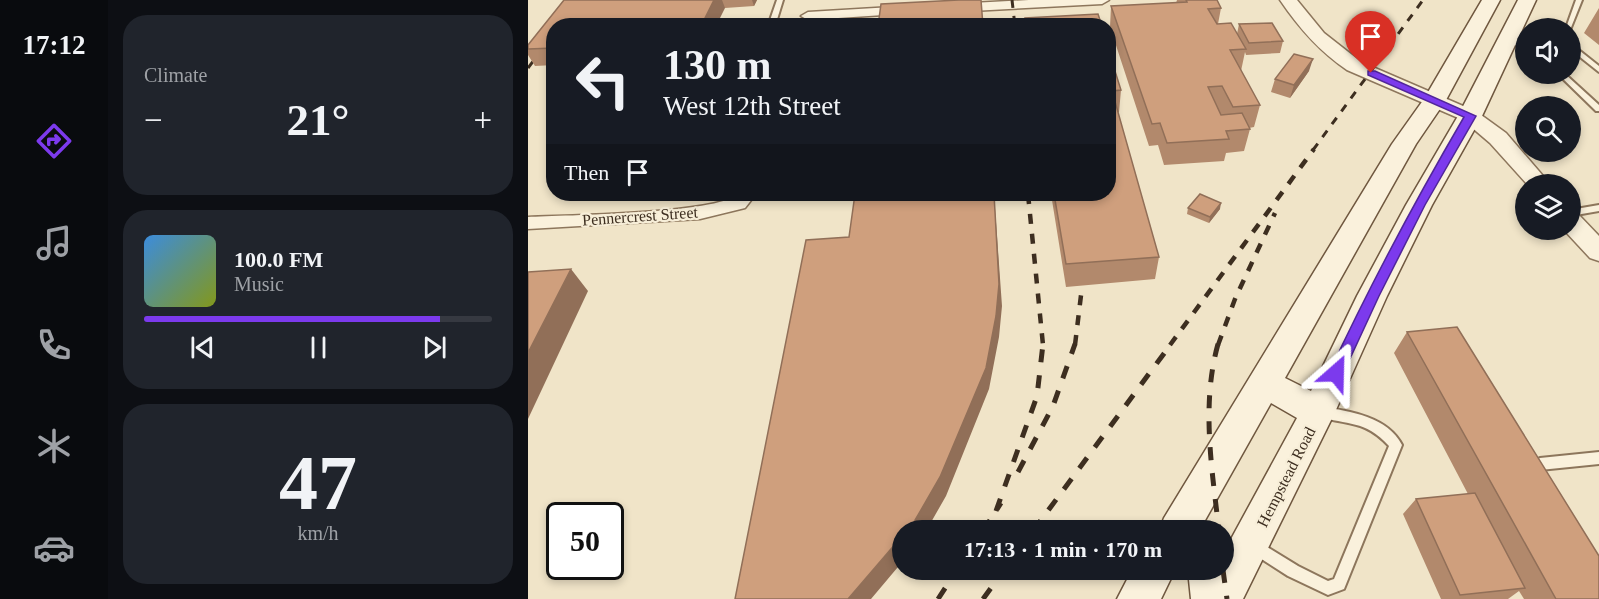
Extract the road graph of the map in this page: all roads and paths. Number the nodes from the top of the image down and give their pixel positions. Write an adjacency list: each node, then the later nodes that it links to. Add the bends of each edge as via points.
1 (780, 0): 11 (lane)
2 (812, 0): 12 (street)
3 (1102, 0): 8 (street)
4 (1288, 0): 20 (street, via 1308,28 1337,56)
5 (1491, 0): 20 (main road)
6 (1527, 0): 14 (main road, Hempstead Road)
7 (1580, 0): 15 (lane)
8 (1041, 2): 9 (street)
9 (945, 8)
10 (922, 9): 13 (street)
11 (774, 18)
12 (808, 18)
13 (836, 18)
14 (1522, 18)
15 (1573, 18)
16 (1515, 39): 22 (main road, Hempstead Road)
17 (1581, 54): 18 (lane)
18 (1599, 70)
19 (1572, 84): 21 (lane)
20 (1435, 100): 22 (street); 30 (main road, via 1404,144)
21 (1599, 109)
22 (1470, 116): 23 (street, via 1498,138); 31 (main road, Hempstead Road, via 1377,285)
23 (1530, 174)
24 (741, 201): 27 (street, Pennercrest Street, via 700,213)
25 (1599, 208): 26 (lane)
26 (1581, 211)
27 (528, 223)
28 (1581, 233): 29 (street)
29 (1599, 252)
30 (1264, 383): 31 (main road); 34 (main road)
31 (1318, 412): 35 (main road, Hempstead Road); 35 (lane, via 1359,417 1386,433 1396,446 1339,584 1328,588)
32 (1599, 458): 33 (lane)
33 (1540, 464)
34 (1200, 514)
35 (1252, 544): 40 (main road, Hempstead Road)
36 (1149, 580): 38 (main road)
37 (1209, 580): 39 (main road)
38 (1138, 599)
39 (1212, 599)
40 (1221, 599)

